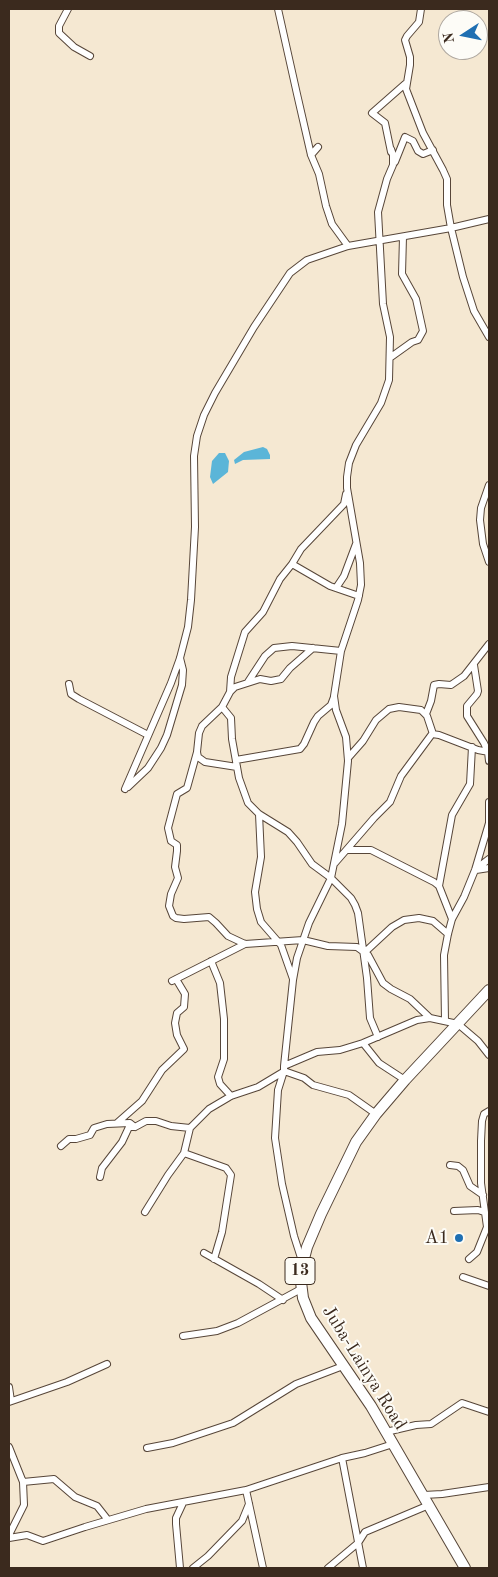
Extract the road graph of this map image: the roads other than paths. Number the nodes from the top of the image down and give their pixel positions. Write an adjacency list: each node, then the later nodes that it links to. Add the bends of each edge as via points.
1 (68, 9): 4 (street, via 59,33)
2 (278, 9): 9 (street)
3 (421, 9): 5 (street, via 419,22 405,40 410,57)
4 (90, 56)
5 (405, 84): 8 (street, via 423,133); 10 (street, via 372,113 385,123)
6 (318, 147): 9 (street)
7 (391, 149): 10 (street)
8 (433, 150): 10 (street, via 423,154 413,141 405,137); 12 (street, via 446,179)
9 (311, 155): 15 (street, via 332,224)
10 (393, 165): 14 (street, via 379,205)
11 (489, 219): 12 (street)
12 (451, 228): 13 (street); 16 (street, via 470,302)
13 (403, 237): 14 (street); 17 (street, via 402,274 416,300 423,331 418,340)
14 (380, 241): 15 (street); 17 (street, via 383,304)
15 (348, 246): 30 (street, via 307,260 290,273 254,327 204,415 194,456 192,600)
16 (489, 337)
17 (391, 357): 19 (street, via 386,393 356,445 349,463)
18 (489, 485): 21 (street)
19 (347, 488): 22 (street); 24 (street, via 344,504 306,543)
20 (489, 506): 21 (street)
21 (481, 508): 23 (street, via 481,531)
22 (357, 542): 25 (street); 26 (street)
23 (489, 562)
24 (292, 564): 25 (street); 34 (street, via 278,581 263,612 245,632)
25 (336, 588): 26 (street)
26 (359, 596): 29 (street)
27 (489, 644): 31 (street)
28 (313, 648): 29 (street); 32 (street, via 280,679); 32 (street, via 274,648)
29 (341, 651): 35 (street)
30 (180, 658): 39 (street); 39 (street, via 182,685 164,742 148,768 125,789)
31 (474, 665): 37 (street, via 454,683 434,685); 42 (street, via 478,691 467,706 468,716)
32 (248, 682): 34 (street)
33 (69, 684): 39 (street, via 71,694)
34 (230, 692): 36 (street)
35 (334, 696): 43 (street, via 346,737); 45 (street, via 331,705 316,719 300,750)
36 (222, 707): 41 (street, via 200,728); 45 (street, via 231,718)
37 (426, 714): 38 (street); 43 (street, via 416,709 389,709 376,720)
38 (433, 734): 40 (street); 48 (street, via 401,776 390,802)
39 (148, 735)
40 (472, 747): 42 (street); 54 (street, via 470,784 452,815)
41 (197, 752): 45 (street, via 198,758 205,762); 59 (street, via 187,788 177,794 168,828 172,841 177,845 178,878 171,894 170,911 176,918 209,917 228,936)
42 (488, 752): 44 (street)
43 (348, 758): 50 (street)
44 (489, 761)
45 (236, 763): 47 (street, via 243,792)
46 (489, 802): 52 (street, via 489,823)
47 (259, 814): 53 (street, via 288,832 312,864); 58 (street, via 261,853 255,897 259,918)
48 (347, 850): 50 (street); 54 (street, via 371,850)
49 (489, 859): 52 (street)
50 (335, 864): 53 (street)
51 (489, 868): 52 (street)
52 (475, 870): 55 (street)
53 (331, 878): 57 (street); 60 (street, via 355,905)
54 (439, 886): 55 (street)
55 (452, 919): 56 (street)
56 (448, 934): 60 (street, via 433,921 404,920); 65 (street, via 444,955)
57 (303, 940): 58 (street); 60 (street, via 328,946 352,946); 62 (street)
58 (277, 941): 59 (street); 62 (street)
59 (245, 944): 61 (street)
60 (364, 951): 64 (street, via 383,983 410,999); 67 (street, via 370,1018)
61 (211, 961): 72 (street, via 220,983 224,1019 224,1059 218,1077); 75 (street, via 174,980 186,994 184,1007 177,1013 175,1023 184,1050 162,1070 142,1101)
62 (293, 980): 70 (street)
63 (489, 990): 66 (main road, Juba-Lainya Road / 13)
64 (430, 1018): 65 (street); 67 (street, via 417,1020)
65 (445, 1021): 66 (street)
66 (458, 1024): 69 (street); 71 (main road, Juba-Lainya Road / 13)
67 (378, 1037): 68 (street)
68 (363, 1043): 70 (street, via 317,1052); 71 (street, via 379,1063)
69 (489, 1055)
70 (284, 1069): 72 (street, via 258,1087); 74 (street, via 313,1085 349,1095); 90 (street, via 278,1090 275,1138 282,1184)
71 (405, 1080): 74 (main road, Juba-Lainya Road / 13)
72 (231, 1096): 77 (street, via 209,1109)
73 (489, 1110): 82 (street, via 482,1121 481,1183)
74 (376, 1114): 90 (main road, Juba-Lainya Road / 13, via 356,1142)
75 (117, 1123): 76 (street, via 130,1123); 78 (street, via 94,1128 90,1135 69,1140)
76 (135, 1127): 77 (street, via 146,1121 156,1121); 81 (street, via 129,1127 102,1168)
77 (190, 1128): 79 (street)
78 (61, 1146)
79 (184, 1153): 84 (street); 88 (street, via 226,1168 231,1175)
80 (450, 1165): 82 (street, via 463,1170 470,1186)
81 (100, 1177)
82 (485, 1194): 85 (street)
83 (454, 1211): 85 (street)
84 (145, 1212)
85 (484, 1212): 86 (street)
86 (488, 1228): 89 (street, via 477,1252)
87 (204, 1253): 88 (street)
88 (214, 1259): 94 (street)
89 (469, 1259)
90 (302, 1261): 93 (main road, Juba-Lainya Road / 13)
91 (463, 1277): 92 (street)
92 (489, 1286)
93 (301, 1290): 94 (street); 97 (main road, Juba-Lainya Road / 13, via 311,1318)
94 (283, 1300): 95 (street, via 217,1331)
95 (184, 1336)
96 (106, 1364): 99 (street)
97 (343, 1366): 101 (main road, Juba-Lainya Road / 13); 104 (street, via 296,1384 233,1423)
98 (9, 1387): 99 (street)
99 (10, 1402)
100 (489, 1412): 101 (street, via 462,1403 431,1424)
101 (386, 1432): 102 (main road, Juba-Lainya Road / 13)
102 (393, 1444): 105 (street); 109 (main road, Juba-Lainya Road / 13)
103 (9, 1448): 106 (street)
104 (147, 1448)
105 (342, 1458): 108 (street); 115 (street)
106 (23, 1482): 113 (street, via 54,1479 75,1497 97,1506); 114 (street, via 24,1505)
107 (489, 1487): 109 (street)
108 (246, 1490): 110 (street); 111 (street)
109 (424, 1495): 112 (main road, Juba-Lainya Road / 13)
110 (183, 1503): 113 (street); 117 (street, via 176,1518)
111 (249, 1504): 118 (street, via 242,1521); 119 (street)
112 (429, 1505): 115 (street, via 365,1532); 116 (main road, Juba-Lainya Road / 13)
113 (108, 1520): 114 (street, via 43,1541 27,1536)
114 (9, 1536)
115 (358, 1543): 120 (street); 121 (street)
116 (464, 1565)
117 (180, 1568)
118 (193, 1568)
119 (264, 1568)
120 (328, 1568)
121 (363, 1568)

